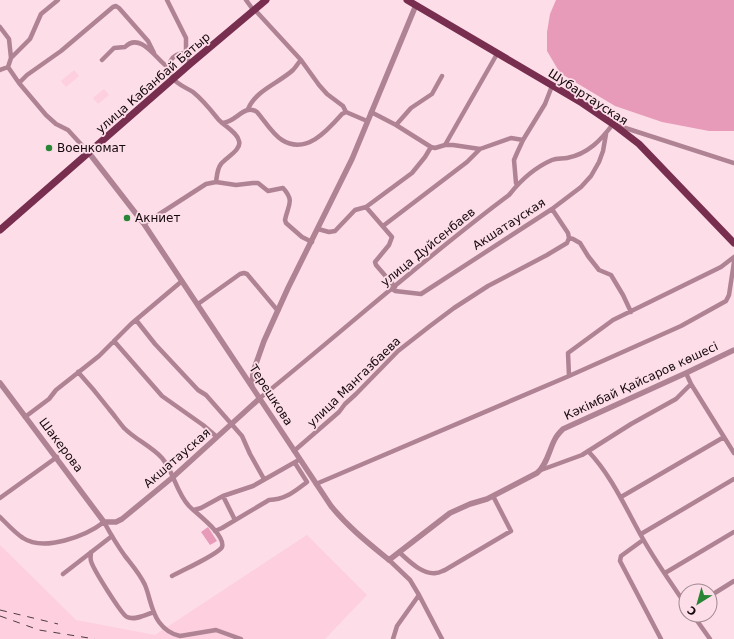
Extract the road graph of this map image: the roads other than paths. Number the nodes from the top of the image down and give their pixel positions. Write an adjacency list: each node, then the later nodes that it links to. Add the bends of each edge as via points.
1 (58, 0): 12 (street, via 41,14 30,39)
2 (167, 0): 10 (street, via 186,38)
3 (246, 0): 7 (street)
4 (266, 0): 7 (main road, улица Кабанбай Батыр)
5 (407, 0): 6 (main road, Шубартауская)
6 (416, 5): 11 (main road, Шубартауская); 25 (street)
7 (255, 10): 14 (street); 15 (main road, улица Кабанбай Батыр)
8 (0, 27): 12 (street, via 9,39)
9 (154, 53): 13 (street, via 136,42 122,48 114,48); 17 (street, via 162,64); 21 (street, via 148,41 116,6)
10 (186, 53): 15 (street); 17 (street, via 176,55 171,60)
11 (497, 54): 22 (main road, Шубартауская); 32 (street)
12 (11, 58): 16 (street)
13 (102, 60)
14 (301, 60): 23 (street, via 292,70 258,94); 24 (street, via 319,85 343,106)
15 (190, 64): 20 (main road, улица Кабанбай Батыр)
16 (8, 67): 18 (street); 21 (street)
17 (169, 68): 20 (street)
18 (0, 70)
19 (442, 76): 29 (street, via 432,94 411,108)
20 (173, 79): 27 (street, via 206,103); 35 (main road, улица Кабанбай Батыр)
21 (19, 83): 35 (street, via 46,115 68,130)
22 (552, 86): 28 (main road, Шубартауская); 31 (street, via 545,104)
23 (248, 109): 24 (street, via 257,112 280,139 295,145 303,145 323,134); 27 (street, via 228,123)
24 (346, 112): 26 (street)
25 (371, 112): 26 (street); 29 (street)
26 (367, 121): 43 (street)
27 (222, 123): 37 (street, via 236,136 240,144 218,168)
28 (613, 124): 30 (street, улица Дуйсенбаев); 36 (street); 47 (main road, Шубартауская, via 639,144)
29 (396, 125): 33 (street)
30 (606, 134): 38 (street, улица Дуйсенбаев, via 584,153 550,161); 40 (street, Акшатауская, via 603,151 591,176)
31 (523, 140): 34 (street, via 511,138); 38 (street, via 514,160)
32 (445, 145): 33 (street); 34 (street)
33 (430, 147): 39 (street, via 412,173)
34 (480, 149): 42 (street, via 467,162)
35 (89, 153): 41 (street, Терешкова); 44 (main road, улица Кабанбай Батыр)
36 (734, 163)
37 (216, 182): 41 (street, via 198,188); 46 (street, via 236,185 253,182 268,191 283,188 291,202 286,223)
38 (517, 185): 51 (street, улица Дуйсенбаев, via 510,195 425,260)
39 (366, 207): 42 (street); 43 (street, via 356,210 335,231)
40 (552, 209): 45 (street); 51 (street, Акшатауская, via 421,294 395,291)
41 (144, 224): 50 (street, Терешкова)
42 (383, 226): 51 (street, via 392,237 389,245 375,262)
43 (318, 229): 46 (street)
44 (0, 230)
45 (569, 238): 54 (street, via 580,243 599,270 611,275); 71 (street, улица Мангазбаева, via 567,243 547,256 488,286 436,321 398,351 339,412)
46 (312, 242): 53 (street)
47 (734, 243)
48 (734, 257): 54 (street, via 721,268)
49 (734, 262): 60 (street, via 726,301 681,326)
50 (182, 281): 52 (street, Терешкова); 55 (street)
51 (394, 288): 66 (street, улица Дуйсенбаев)
52 (198, 304): 53 (street, via 244,273); 63 (street, Терешкова)
53 (278, 311): 63 (street, via 258,356)
54 (631, 312): 60 (street, via 613,320 568,353)
55 (136, 320): 56 (street); 68 (street, via 155,344)
56 (114, 341): 58 (street); 69 (street, via 162,396)
57 (734, 350): 59 (street, Кәкімбай Қайсаров көшесі)
58 (78, 372): 67 (street); 77 (street, via 123,427 162,458)
59 (686, 373): 62 (street); 76 (street, Кәкімбай Қайсаров көшесі, via 563,429 555,438)
60 (569, 376): 80 (street)
61 (0, 383): 64 (street, Шакерова)
62 (691, 384): 70 (street); 72 (street, via 676,399)
63 (252, 385): 66 (street, Терешкова)
64 (5, 390): 65 (street); 67 (street, Шакерова)
65 (0, 394)
66 (260, 398): 68 (street, Акшатауская); 71 (street, Терешкова)
67 (25, 417): 74 (street, Шакерова)
68 (232, 424): 69 (street, Акшатауская); 79 (street, via 242,436)
69 (217, 437): 77 (street, Акшатауская)
70 (724, 437): 73 (street); 83 (street)
71 (294, 451): 75 (street, Терешкова)
72 (588, 451): 76 (street); 83 (street)
73 (734, 453)
74 (57, 457): 84 (street); 88 (street, Шакерова)
75 (297, 461): 79 (street); 80 (street, Терешкова); 87 (street, via 307,482 287,496 269,500)
76 (541, 470): 82 (street)
77 (173, 477): 85 (street, via 188,505); 88 (street, Акшатауская, via 122,520)
78 (734, 479): 91 (street)
79 (264, 480): 81 (street)
80 (316, 484): 96 (street, Терешкова, via 344,522)
81 (223, 496): 85 (street); 87 (street)
82 (493, 496): 95 (street, via 450,513); 95 (street, via 511,531 436,573 419,569)
83 (621, 497): 91 (street)
84 (0, 498)
85 (194, 510): 89 (street)
86 (0, 518): 88 (street, via 24,539 44,544 79,535)
87 (235, 520): 89 (street)
88 (104, 522): 92 (street)
89 (215, 530): 99 (street, via 222,540 220,550)
90 (734, 532): 97 (street)
91 (640, 534): 93 (street)
92 (112, 536): 94 (street); 104 (street, via 145,585)
93 (643, 540): 97 (street); 109 (street, via 621,556 620,561)
94 (91, 552): 98 (street); 104 (street, via 90,559 100,581 126,617 136,618)
95 (399, 552): 96 (street)
96 (389, 560): 103 (street, Терешкова, via 410,580)
97 (665, 573): 102 (street)
98 (63, 574)
99 (172, 576)
100 (734, 581): 101 (street)
101 (718, 591)
102 (678, 593)
103 (419, 595): 107 (street, via 397,626); 108 (street, Терешкова)
104 (154, 612): 106 (street, via 166,629 180,636 216,630)
105 (699, 623): 110 (street)
106 (241, 639)
107 (393, 639)
108 (442, 639)
109 (661, 639)
110 (710, 639)

